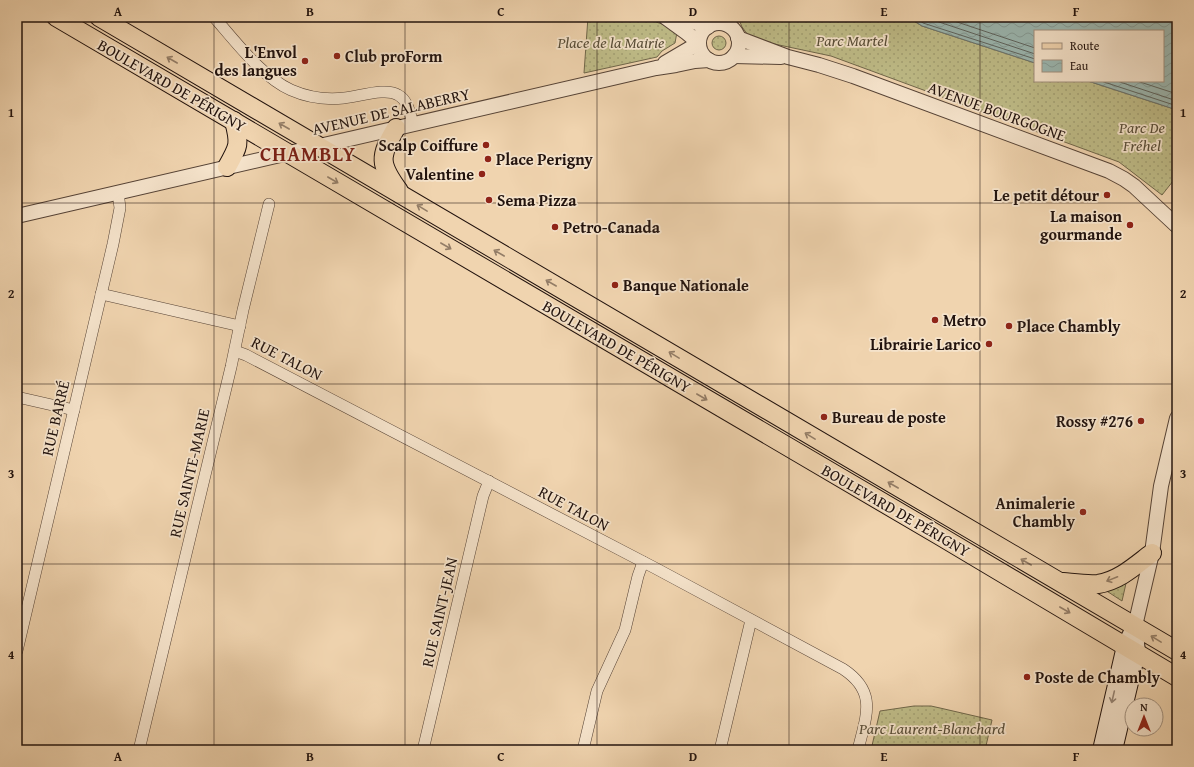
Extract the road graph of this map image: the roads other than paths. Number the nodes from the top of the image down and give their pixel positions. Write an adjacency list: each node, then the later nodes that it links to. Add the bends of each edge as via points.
1 (56, 17): 13 (main road, BOULEVARD DE PÉRIGNY)
2 (98, 17): 15 (main road, BOULEVARD DE PÉRIGNY, one-way to 2)
3 (214, 17): 14 (street, via 256,64 286,87 311,96 332,99 395,93 408,107)
4 (665, 17): 8 (street)
5 (679, 17): 6 (street)
6 (712, 23): 7 (street); 8 (street, via 701,34)
7 (734, 27): 9 (street, via 739,46); 10 (street, AVENUE BOURGOGNE, via 767,48)
8 (699, 43): 11 (street, via 703,54); 12 (street, AVENUE DE SALABERRY)
9 (734, 56): 10 (street, AVENUE BOURGOGNE); 11 (street, via 722,62)
10 (788, 57): 22 (street, AVENUE BOURGOGNE, via 839,71 1109,171 1134,186)
11 (709, 60): 12 (street, AVENUE DE SALABERRY)
12 (656, 68): 14 (street, AVENUE DE SALABERRY)
13 (234, 121): 16 (main road, BOULEVARD DE PÉRIGNY); 17 (main road, via 238,143)
14 (404, 126): 15 (street, AVENUE DE SALABERRY); 19 (main road, via 385,149 383,159 387,174)
15 (317, 146): 16 (street, AVENUE DE SALABERRY); 19 (main road, BOULEVARD DE PÉRIGNY)
16 (288, 153): 17 (street, AVENUE DE SALABERRY); 35 (main road, BOULEVARD DE PÉRIGNY, one-way to 35)
17 (228, 167): 18 (street, AVENUE DE SALABERRY)
18 (118, 192): 21 (street, AVENUE DE SALABERRY); 23 (street, RUE BARRÉ, via 120,208)
19 (402, 195): 32 (main road, BOULEVARD DE PÉRIGNY, one-way to 19)
20 (268, 204): 24 (street, RUE SAINTE-MARIE)
21 (17, 216)
22 (1177, 226)
23 (102, 294): 24 (street, RUE TALON); 27 (street, RUE BARRÉ)
24 (240, 326): 25 (street, RUE SAINTE-MARIE)
25 (235, 351): 29 (street, RUE TALON); 39 (street, RUE SAINTE-MARIE)
26 (17, 397): 27 (street)
27 (74, 410): 36 (street, RUE BARRÉ)
28 (1177, 418): 30 (street, via 1159,500)
29 (489, 481): 31 (street, RUE TALON); 40 (street, RUE SAINT-JEAN, via 481,504)
30 (1152, 553): 32 (main road, one-way to 32, via 1123,574 1098,584); 34 (street)
31 (643, 562): 33 (street, RUE TALON); 41 (street, via 625,630 597,691)
32 (1060, 582): 34 (main road, BOULEVARD DE PÉRIGNY)
33 (751, 620): 42 (street); 43 (street, RUE TALON, via 843,669 860,682 867,708)
34 (1135, 626): 35 (main road); 37 (main road, BOULEVARD DE PÉRIGNY, one-way to 34)
35 (1131, 649): 38 (main road, BOULEVARD DE PÉRIGNY); 44 (main road, one-way to 44); 45 (main road)
36 (17, 651)
37 (1177, 651)
38 (1177, 676)
39 (139, 750)
40 (423, 750)
41 (583, 750)
42 (720, 750)
43 (858, 750)
44 (1101, 750)
45 (1114, 750)

